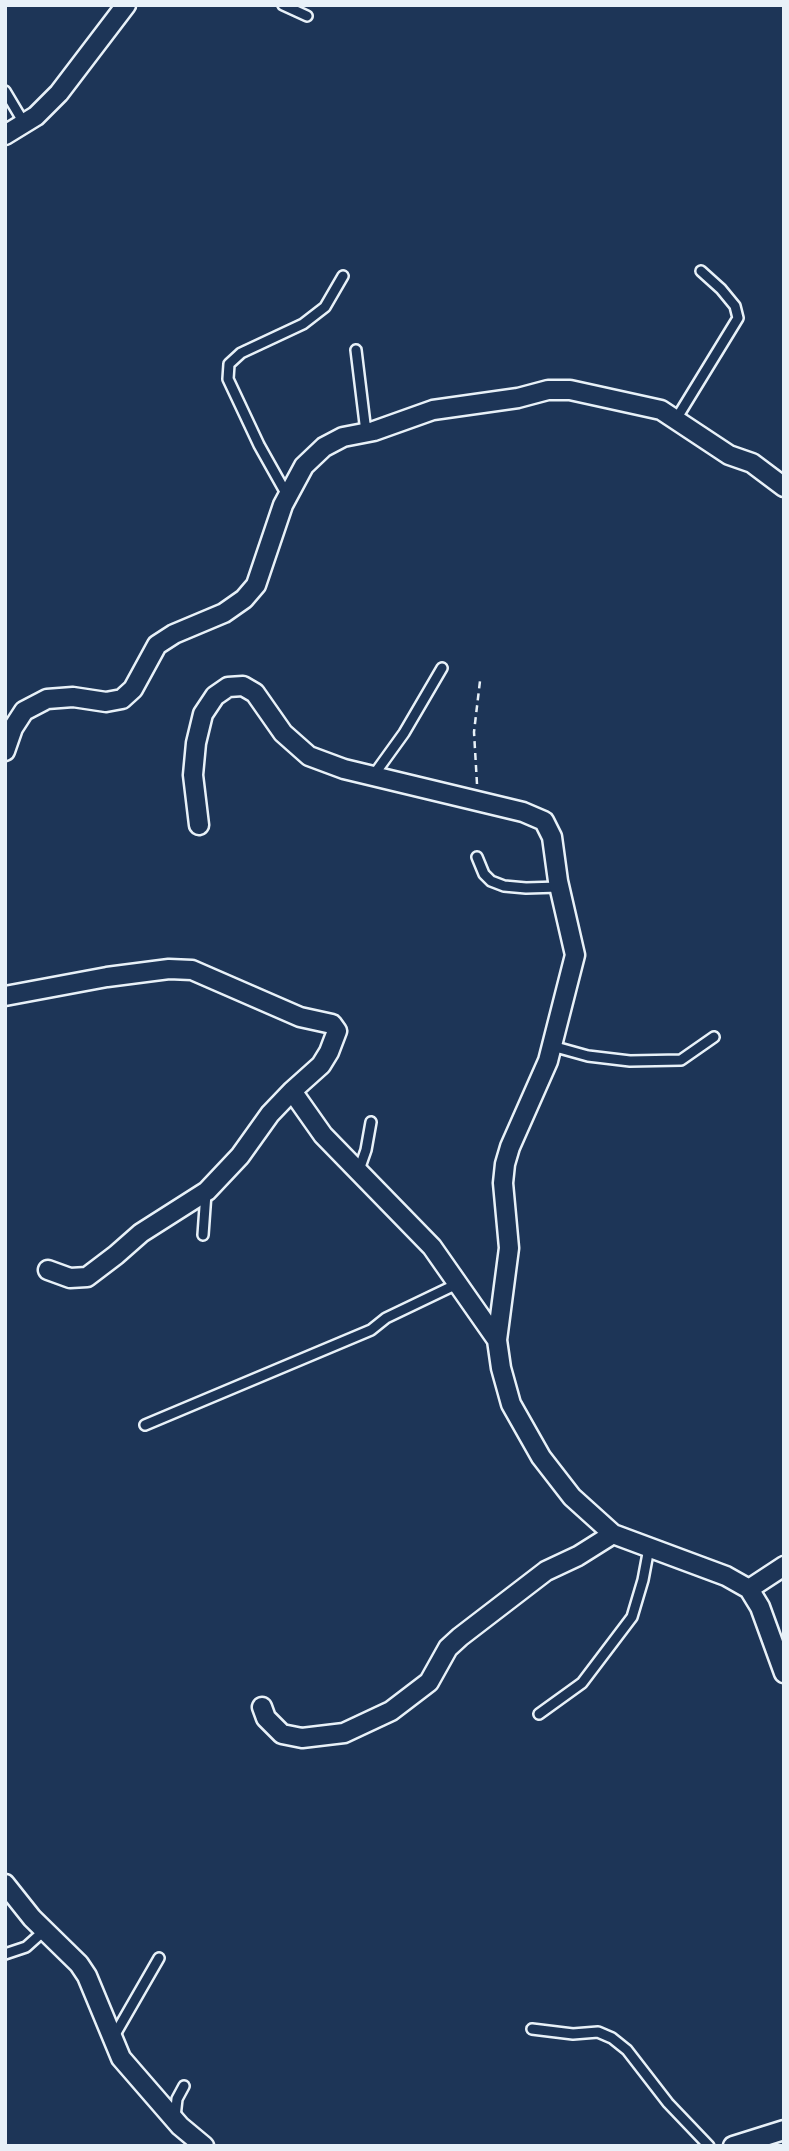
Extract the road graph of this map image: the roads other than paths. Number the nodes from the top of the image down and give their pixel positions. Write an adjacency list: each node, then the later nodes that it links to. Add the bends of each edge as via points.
1 (126, 5): 5 (street, via 59,93)
2 (283, 5): 3 (lane)
3 (307, 16)
4 (5, 91): 5 (lane)
5 (24, 123): 6 (street)
6 (5, 135)
7 (701, 271): 10 (lane, via 735,306 738,318)
8 (343, 276): 13 (lane, via 325,307 303,324 241,353 229,364 228,379)
9 (356, 350): 11 (lane)
10 (675, 421): 11 (street, via 648,406 548,390 433,410); 12 (street, via 729,455)
11 (366, 432): 13 (street, via 324,447 304,466)
12 (781, 479)
13 (288, 496): 15 (street, via 256,585 244,599 157,645 133,689 122,699 47,699 23,711)
14 (442, 668): 16 (lane)
15 (5, 751)
16 (373, 776): 17 (street, via 309,756 283,733 255,693 243,686 228,687 203,714 196,743 193,775); 19 (street, via 544,821 552,837)
17 (199, 825)
18 (477, 857): 19 (lane, via 484,874 504,886)
19 (559, 887): 22 (street, via 575,955)
20 (5, 996): 23 (street, via 107,977 192,970 300,1017 335,1027 325,1059)
21 (714, 1037): 22 (lane, via 681,1059 630,1061)
22 (552, 1046): 30 (street, via 505,1164 509,1248)
23 (292, 1091): 25 (street, via 323,1135); 26 (street)
24 (371, 1122): 25 (lane)
25 (359, 1170): 29 (street, via 432,1247)
26 (207, 1191): 27 (lane); 28 (street, via 141,1233 87,1277 69,1278)
27 (203, 1235)
28 (48, 1270)
29 (457, 1284): 30 (street); 31 (lane, via 386,1318 371,1330)
30 (497, 1340): 32 (street, via 512,1404 541,1457 572,1497)
31 (145, 1425)
32 (613, 1534): 33 (street); 37 (street, via 546,1571 460,1637 448,1648 429,1682 391,1711 344,1733 302,1738 282,1734)
33 (649, 1548): 35 (street); 38 (lane, via 632,1617 582,1683)
34 (784, 1566): 35 (street)
35 (749, 1588): 36 (street)
36 (784, 1673)
37 (262, 1707)
38 (539, 1714)
39 (5, 1884): 40 (street)
40 (45, 1930): 41 (lane, via 26,1947); 44 (street, via 87,1976)
41 (5, 1954)
42 (159, 1958): 44 (lane)
43 (532, 2029): 49 (lane, via 598,2032 612,2038)
44 (112, 2039): 46 (street, via 128,2066)
45 (184, 2086): 46 (lane)
46 (175, 2119): 48 (street)
47 (784, 2130): 50 (street)
48 (204, 2146)
49 (709, 2146)
50 (733, 2146)

